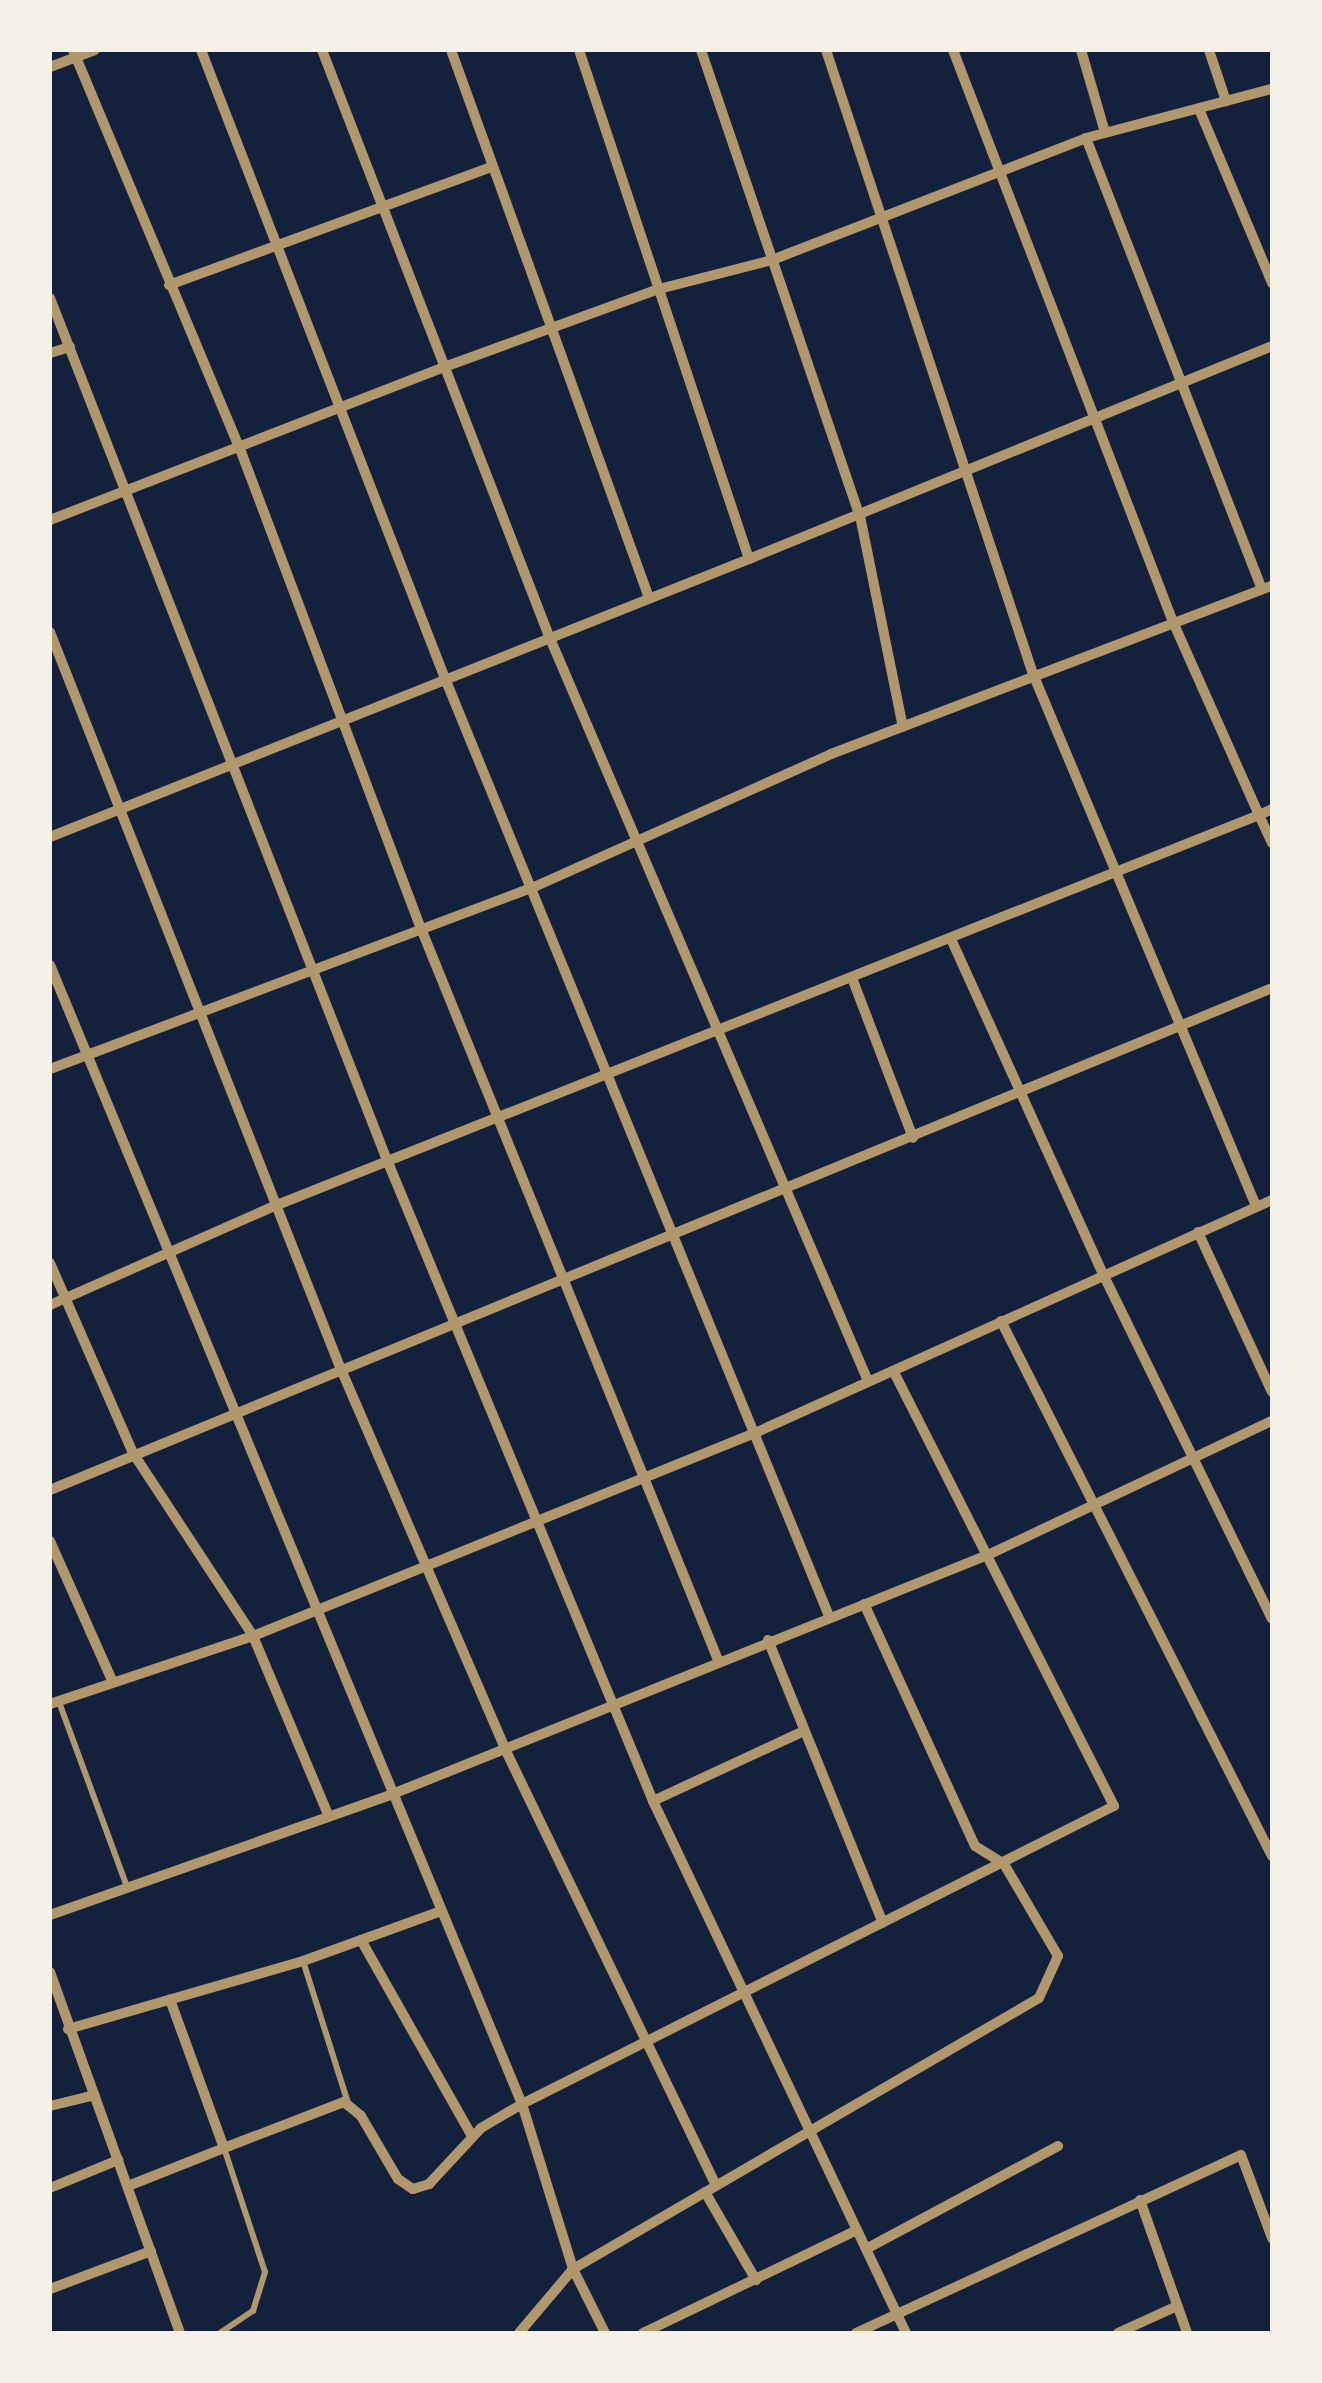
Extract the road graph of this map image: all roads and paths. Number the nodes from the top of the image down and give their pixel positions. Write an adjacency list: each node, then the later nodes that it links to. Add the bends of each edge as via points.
1 (95, 50): 11 (street)
2 (200, 50): 22 (street)
3 (322, 50): 20 (street)
4 (451, 50): 18 (street)
5 (580, 50): 26 (street)
6 (701, 50): 23 (street)
7 (826, 50): 21 (street)
8 (953, 50): 19 (street)
9 (1080, 50): 16 (street)
10 (1210, 50): 14 (street)
11 (74, 53): 12 (street); 25 (street)
12 (50, 67)
13 (1272, 90): 14 (street)
14 (1226, 101): 15 (street)
15 (1199, 109): 16 (street); 24 (street)
16 (1105, 132): 17 (street)
17 (1086, 138): 19 (street); 33 (street)
18 (492, 167): 20 (street); 28 (street)
19 (998, 175): 21 (street); 35 (street)
20 (384, 204): 22 (street); 32 (street)
21 (880, 218): 23 (street); 37 (street)
22 (276, 247): 25 (street); 34 (street)
23 (772, 260): 26 (street); 39 (street)
24 (1272, 282)
25 (169, 285): 36 (street)
26 (659, 289): 28 (street); 41 (street)
27 (50, 298): 30 (street)
28 (555, 327): 32 (street); 43 (street)
29 (1272, 346): 33 (street)
30 (70, 347): 31 (street); 38 (street)
31 (50, 353)
32 (447, 366): 34 (street); 46 (street)
33 (1178, 383): 35 (street); 42 (street)
34 (339, 411): 36 (street); 48 (street)
35 (1093, 418): 37 (street); 44 (street)
36 (240, 449): 38 (street); 49 (street)
37 (963, 473): 39 (street); 47 (street)
38 (124, 491): 40 (street); 51 (street)
39 (860, 516): 41 (street); 50 (street)
40 (50, 520)
41 (749, 558): 43 (street)
42 (1267, 587): 44 (street)
43 (648, 595): 46 (street)
44 (1173, 622): 47 (street); 54 (street)
45 (50, 632): 52 (street)
46 (549, 636): 48 (street); 56 (street)
47 (1033, 674): 50 (street); 58 (street)
48 (444, 676): 49 (street); 59 (street)
49 (341, 720): 51 (street); 60 (street)
50 (904, 727): 56 (street)
51 (229, 763): 52 (street); 63 (street)
52 (121, 808): 55 (street); 66 (street)
53 (1272, 810): 54 (street)
54 (1259, 814): 57 (street); 58 (street)
55 (50, 836)
56 (641, 842): 59 (street); 68 (street)
57 (1272, 843)
58 (1114, 873): 61 (street); 67 (street)
59 (534, 887): 60 (street); 71 (street)
60 (420, 926): 63 (street); 73 (street)
61 (952, 938): 64 (street); 72 (street)
62 (50, 965): 69 (street)
63 (312, 969): 66 (street); 75 (street)
64 (852, 978): 68 (street); 74 (street)
65 (1272, 988): 67 (street)
66 (200, 1011): 69 (street); 78 (street)
67 (1178, 1028): 72 (street); 79 (street)
68 (719, 1031): 71 (street); 76 (street)
69 (86, 1056): 70 (street); 82 (street)
70 (50, 1068)
71 (607, 1073): 73 (street); 81 (street)
72 (1019, 1093): 74 (street); 84 (street)
73 (499, 1116): 75 (street); 85 (street)
74 (914, 1138): 76 (street)
75 (388, 1160): 78 (street); 89 (street)
76 (786, 1191): 81 (street); 92 (street)
77 (1272, 1200): 79 (street)
78 (278, 1204): 82 (street); 90 (street)
79 (1256, 1206): 80 (street)
80 (1198, 1232): 84 (street); 93 (street)
81 (677, 1237): 85 (street); 96 (street)
82 (169, 1251): 86 (street); 94 (street)
83 (50, 1263): 86 (street)
84 (1103, 1274): 88 (street); 98 (street)
85 (563, 1280): 89 (street); 99 (street)
86 (66, 1299): 87 (street); 97 (street)
87 (50, 1305)
88 (1002, 1321): 91 (street); 101 (street)
89 (454, 1324): 90 (street); 102 (street)
90 (340, 1367): 94 (street); 105 (street)
91 (893, 1371): 92 (street); 104 (street)
92 (868, 1381): 96 (street)
93 (1272, 1392)
94 (233, 1410): 97 (street); 107 (street)
95 (1272, 1421): 98 (street)
96 (755, 1432): 99 (street); 108 (street)
97 (132, 1453): 100 (street); 110 (street)
98 (1189, 1455): 101 (street); 109 (street)
99 (642, 1474): 102 (street); 112 (street)
100 (50, 1490)
101 (1090, 1502): 104 (street); 121 (street)
102 (539, 1516): 105 (street); 115 (street)
103 (50, 1541): 113 (street)
104 (990, 1554): 106 (street); 122 (street, via 1114,1806)
105 (428, 1564): 107 (street); 117 (street)
106 (864, 1604): 108 (street); 122 (street, via 975,1846)
107 (318, 1608): 110 (street); 118 (street)
108 (830, 1616): 111 (street)
109 (1272, 1619)
110 (253, 1636): 113 (street); 120 (street)
111 (768, 1640): 112 (street); 116 (street)
112 (718, 1660): 115 (street)
113 (112, 1680): 114 (street)
114 (54, 1702): 123 (lane)
115 (613, 1706): 117 (street); 119 (street)
116 (804, 1731): 119 (street); 126 (street)
117 (506, 1749): 118 (street); 133 (street)
118 (390, 1795): 120 (street); 124 (street)
119 (653, 1801): 130 (street)
120 (328, 1818): 123 (street)
121 (1272, 1856)
122 (1004, 1864): 126 (street); 138 (street, via 1058,1956 1038,1998)
123 (128, 1888): 125 (street)
124 (440, 1910): 127 (street); 136 (street)
125 (50, 1916)
126 (884, 1923): 130 (street)
127 (361, 1940): 128 (street); 139 (street)
128 (302, 1961): 131 (street); 135 (lane)
129 (50, 1972): 132 (street)
130 (745, 1991): 133 (street); 138 (street)
131 (170, 2000): 132 (street); 141 (street)
132 (68, 2029): 134 (street)
133 (642, 2045): 136 (street); 143 (street)
134 (95, 2095): 137 (street); 142 (street)
135 (348, 2104): 139 (street, via 384,2162 414,2189 430,2184); 141 (street, via 329,2102)
136 (522, 2104): 139 (street); 152 (street)
137 (50, 2106)
138 (811, 2132): 143 (street); 148 (street)
139 (472, 2136)
140 (1058, 2146): 150 (street)
141 (224, 2148): 144 (street); 158 (lane, via 264,2272 253,2311)
142 (118, 2160): 144 (street); 145 (street)
143 (716, 2185): 146 (street)
144 (128, 2186): 151 (street)
145 (50, 2188)
146 (704, 2192): 152 (street); 153 (street)
147 (1140, 2200): 149 (street, via 1241,2155); 155 (street); 156 (street)
148 (857, 2230): 150 (street); 153 (street)
149 (1272, 2238)
150 (866, 2249): 156 (street)
151 (151, 2251): 154 (street); 157 (street)
152 (573, 2269): 159 (street); 160 (street)
153 (756, 2280): 161 (street)
154 (50, 2289)
155 (1178, 2306): 164 (street); 165 (street)
156 (896, 2314): 162 (street); 163 (street)
157 (180, 2333)
158 (220, 2333)
159 (519, 2333)
160 (604, 2333)
161 (643, 2333)
162 (856, 2333)
163 (906, 2333)
164 (1118, 2333)
165 (1186, 2333)

